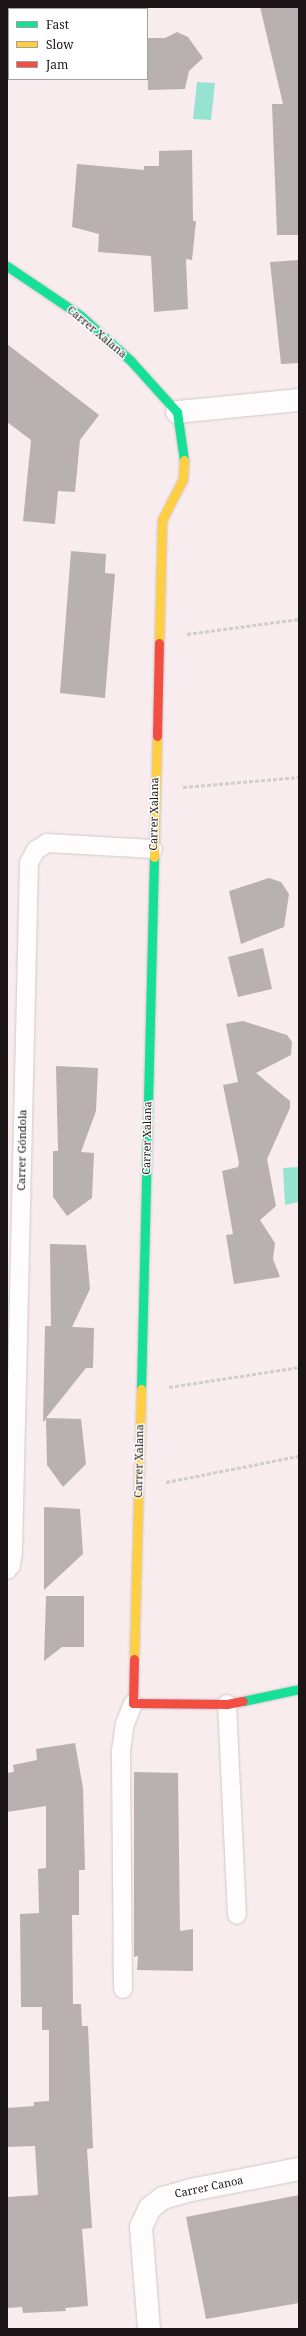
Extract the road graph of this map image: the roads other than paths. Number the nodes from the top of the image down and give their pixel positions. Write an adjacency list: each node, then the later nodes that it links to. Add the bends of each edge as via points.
1 (7, 266): 3 (street, Carrer Xalana, via 81,316 130,360)
2 (299, 400): 3 (street)
3 (177, 412): 4 (street, Carrer Xalana, via 186,465 183,479 162,520)
4 (153, 848): 5 (lane, Carrer Góndola, via 47,843 36,850 29,863 13,1552 12,1565); 7 (street, Carrer Xalana)
5 (7, 1570)
6 (299, 1689): 8 (street)
7 (133, 1703): 8 (street); 10 (lane, via 125,1724 121,1750)
8 (227, 1704): 9 (lane)
9 (237, 1915)
10 (122, 1989)
11 (299, 2169): 12 (street, Carrer Canoa, via 191,2190 163,2198 150,2208 141,2227)
12 (149, 2329)

